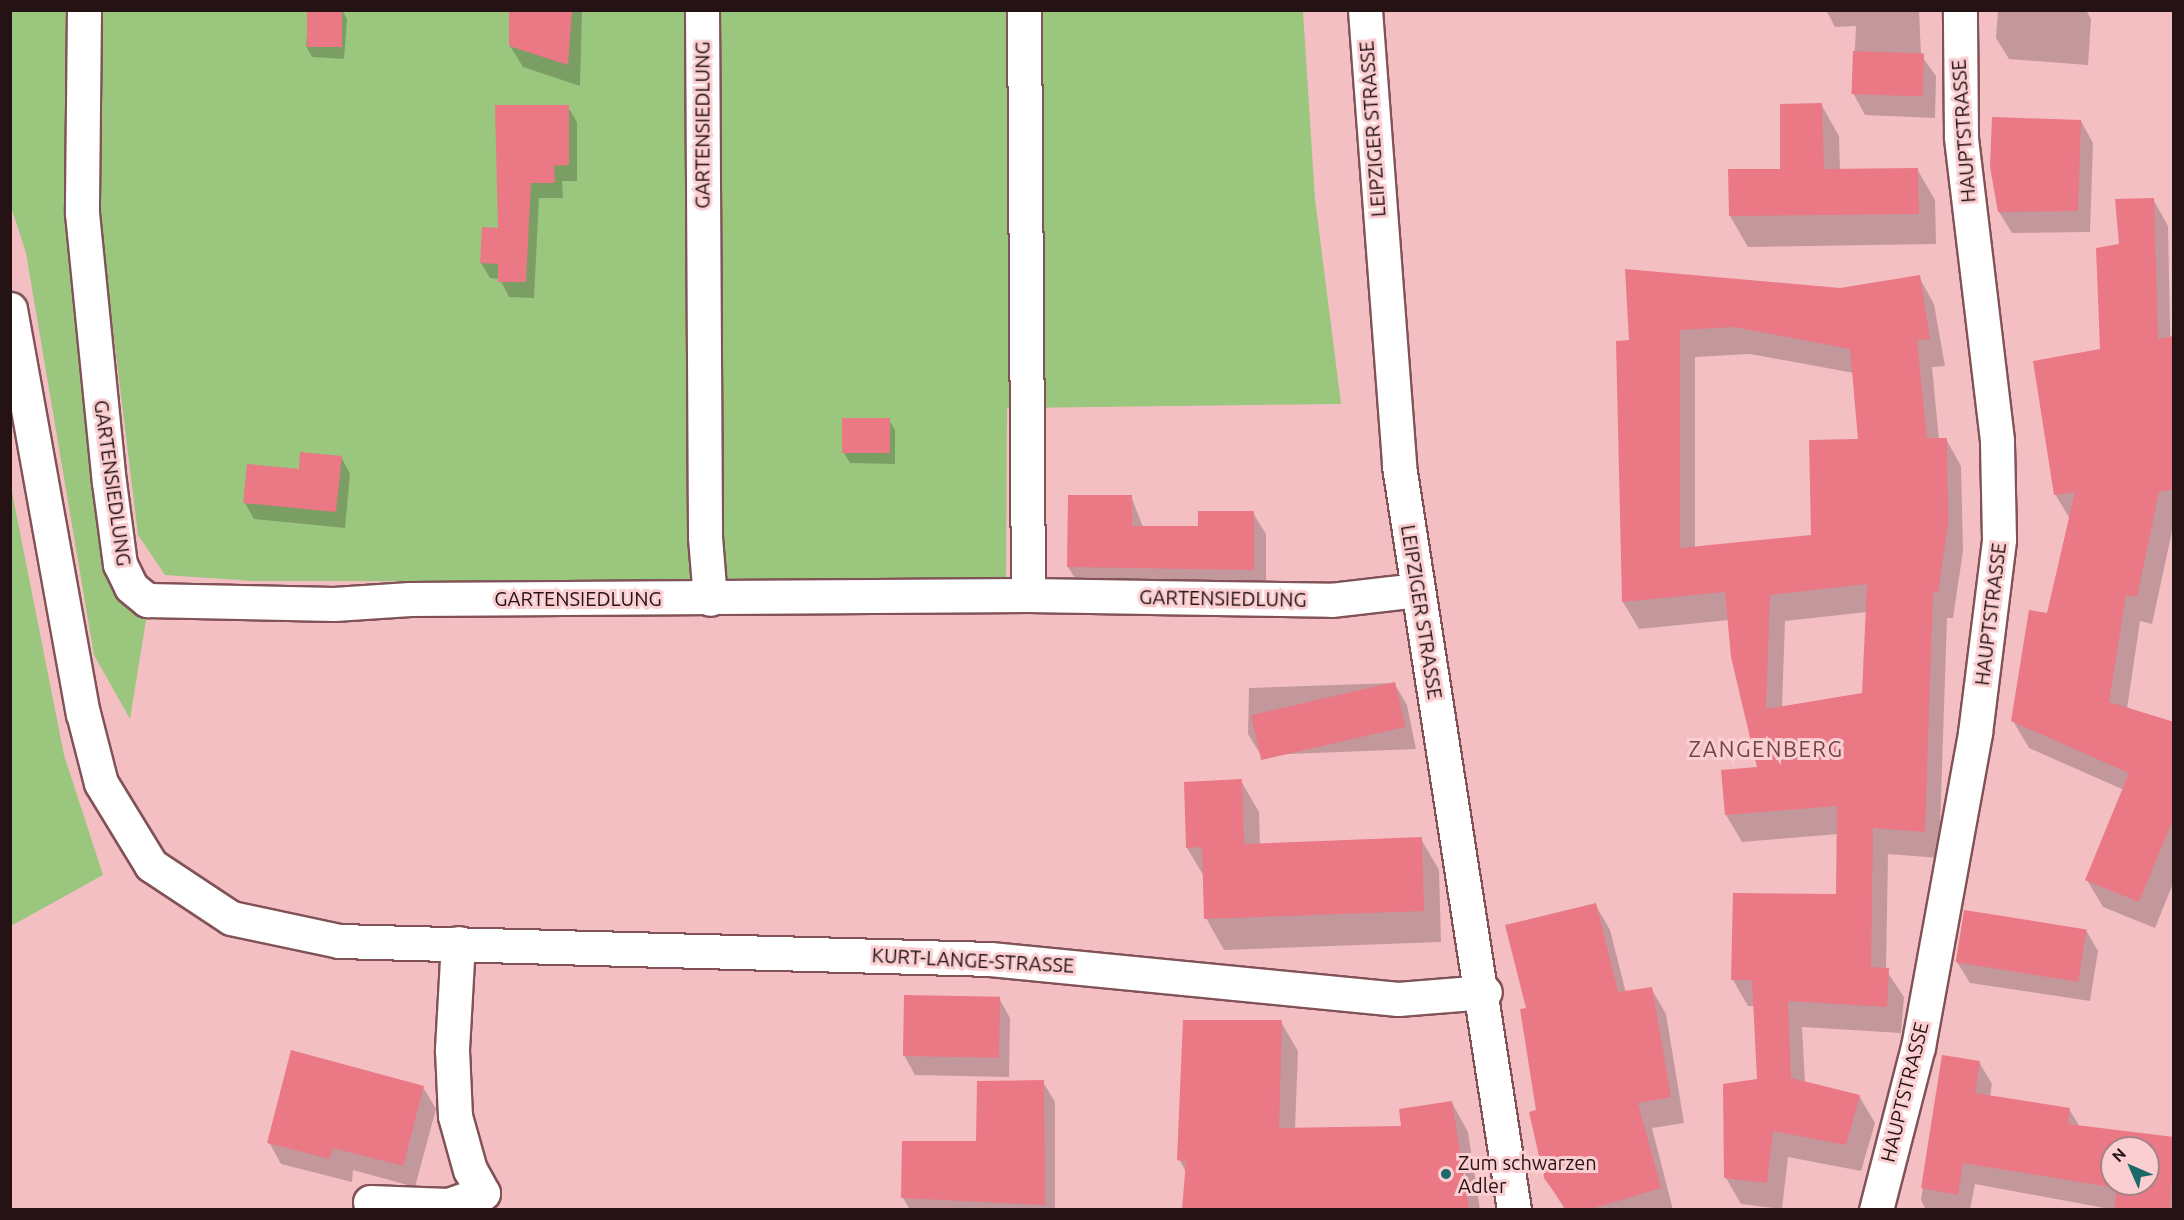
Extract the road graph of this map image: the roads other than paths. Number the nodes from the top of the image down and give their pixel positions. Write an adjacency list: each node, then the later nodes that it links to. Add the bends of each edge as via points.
1 (84, 10): 9 (street, GARTENSIEDLUNG, via 82,213 113,513 120,564 130,587 147,600 188,604)
2 (702, 10): 9 (street, GARTENSIEDLUNG, via 705,537)
3 (1024, 10): 8 (street)
4 (1365, 10): 7 (street, LEIPZIGER STRASSE, via 1390,372)
5 (1960, 10): 15 (street, HAUPTSTRASSE, via 1961,136 1997,440 1999,539 1975,732 1924,1012)
6 (10, 309): 10 (street, KURT-LANGE-STRASSE, via 83,713 101,783 132,840 174,883 231,918 303,937)
7 (1417, 590): 8 (street, GARTENSIEDLUNG, via 1331,600); 11 (street, LEIPZIGER STRASSE)
8 (1028, 595): 9 (street, GARTENSIEDLUNG)
9 (710, 599)
10 (458, 943): 11 (street, KURT-LANGE-STRASSE, via 990,959 1398,999); 12 (street, via 452,1049 455,1116 464,1153)
11 (1485, 992): 14 (street, LEIPZIGER STRASSE)
12 (490, 1201): 13 (street, via 448,1205)
13 (370, 1202)
14 (1514, 1209)
15 (1876, 1209)

